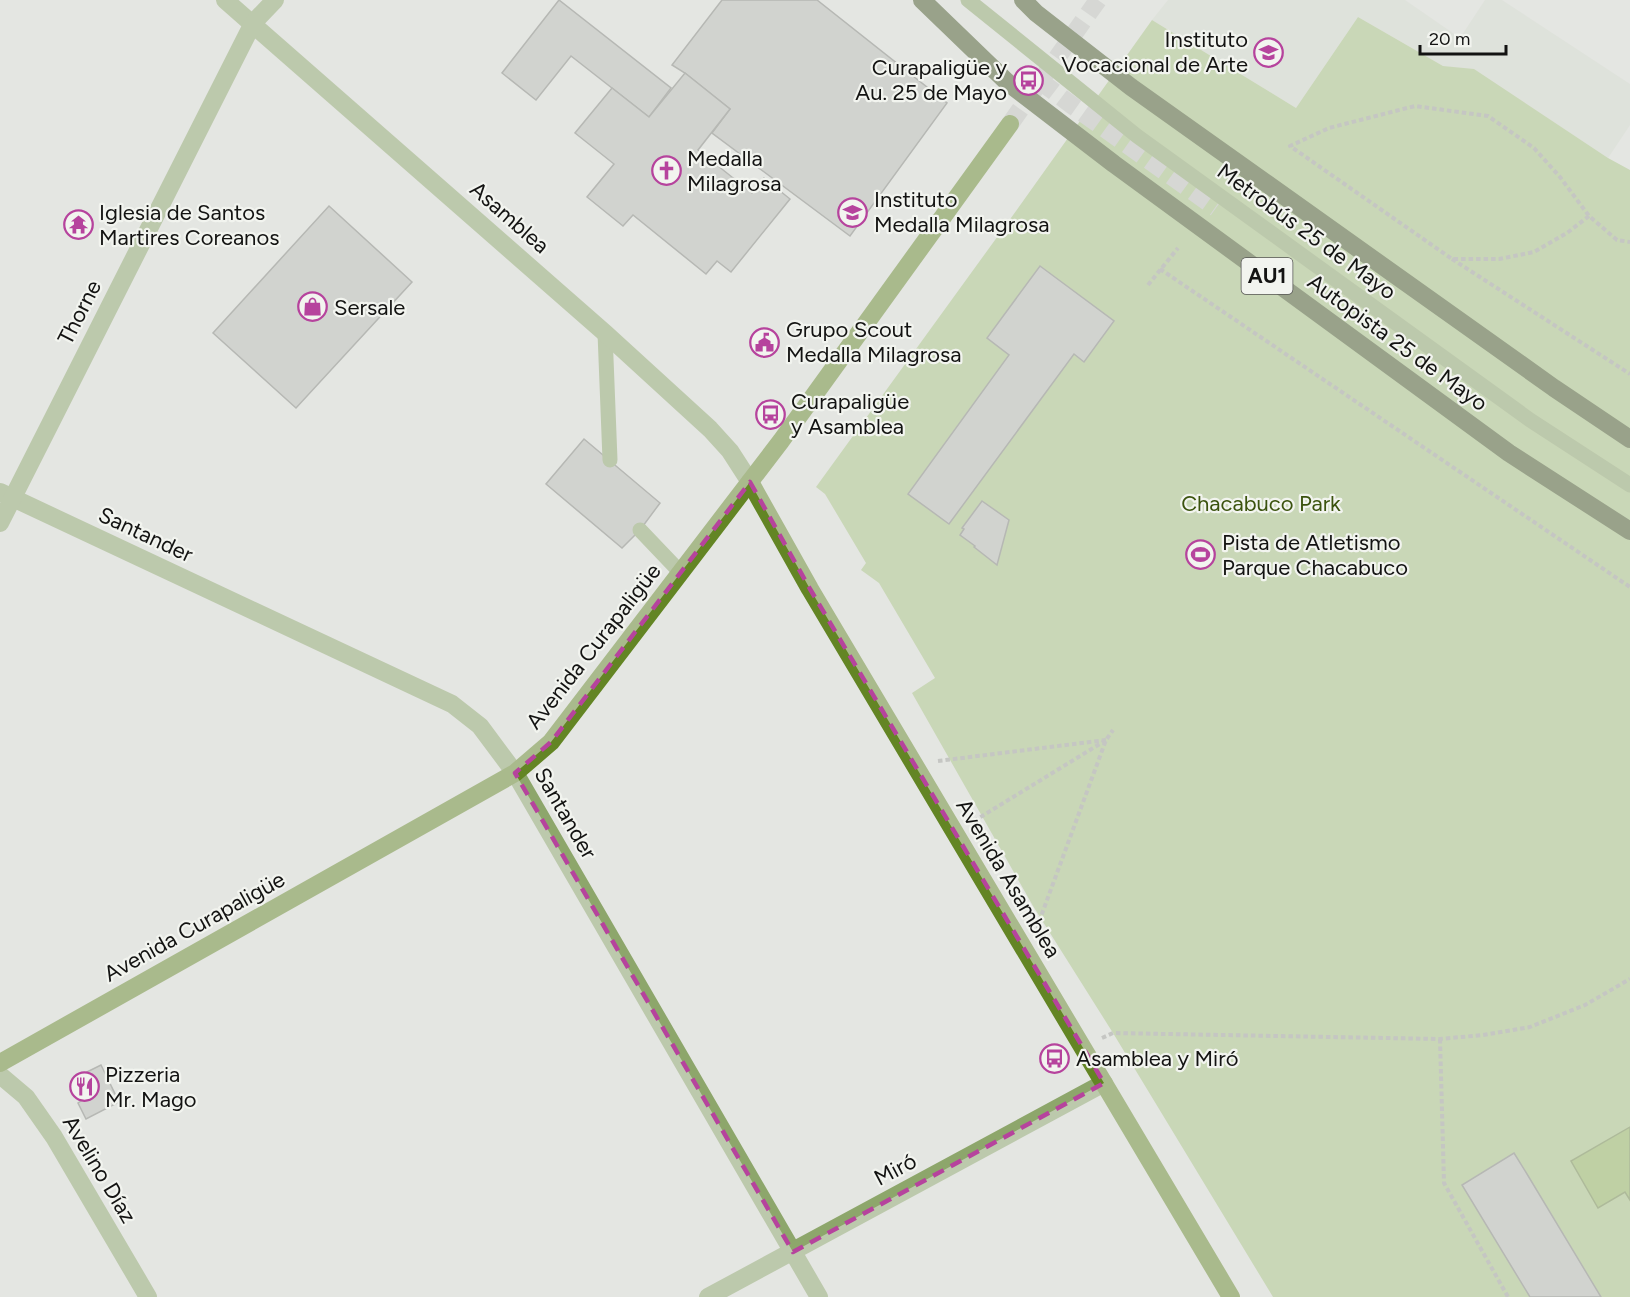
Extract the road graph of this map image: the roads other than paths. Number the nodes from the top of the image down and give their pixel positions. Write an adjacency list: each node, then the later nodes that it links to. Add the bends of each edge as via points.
1 (225, 0): 6 (street, Asamblea)
2 (275, 0): 6 (street, Thorne)
3 (922, 0): 16 (highway, Autopista 25 de Mayo / AU1, bridge, via 1007,82 1114,164 1509,453)
4 (968, 0): 12 (lane, Metrobús 25 de Mayo, bridge, via 1137,136 1530,420)
5 (1023, 0): 9 (highway, bridge, via 1131,87)
6 (252, 23): 8 (street, Asamblea); 13 (street, Thorne)
7 (1010, 124): 11 (main road, Avenida Curapaligüe)
8 (605, 333): 10 (lane); 11 (street, Asamblea, via 710,429)
9 (1630, 439)
10 (610, 460)
11 (750, 482): 17 (main road, Avenida Curapaligüe); 21 (main road, Avenida Asamblea)
12 (1630, 485)
13 (6, 495): 14 (street, Thorne); 18 (street, Santander, via 452,704 480,726)
14 (0, 523)
15 (640, 530): 17 (lane)
16 (1630, 531)
17 (681, 573): 18 (main road, Avenida Curapaligüe, via 551,742)
18 (515, 773): 19 (main road, Avenida Curapaligüe); 22 (street, Santander)
19 (0, 1063)
20 (0, 1075): 23 (street, Avelino Díaz, via 26,1097 54,1137)
21 (1104, 1083): 22 (street, Miró); 26 (main road, Avenida Asamblea)
22 (793, 1252): 24 (street, Miró); 25 (street, Santander)
23 (148, 1297)
24 (708, 1297)
25 (819, 1297)
26 (1231, 1297)

